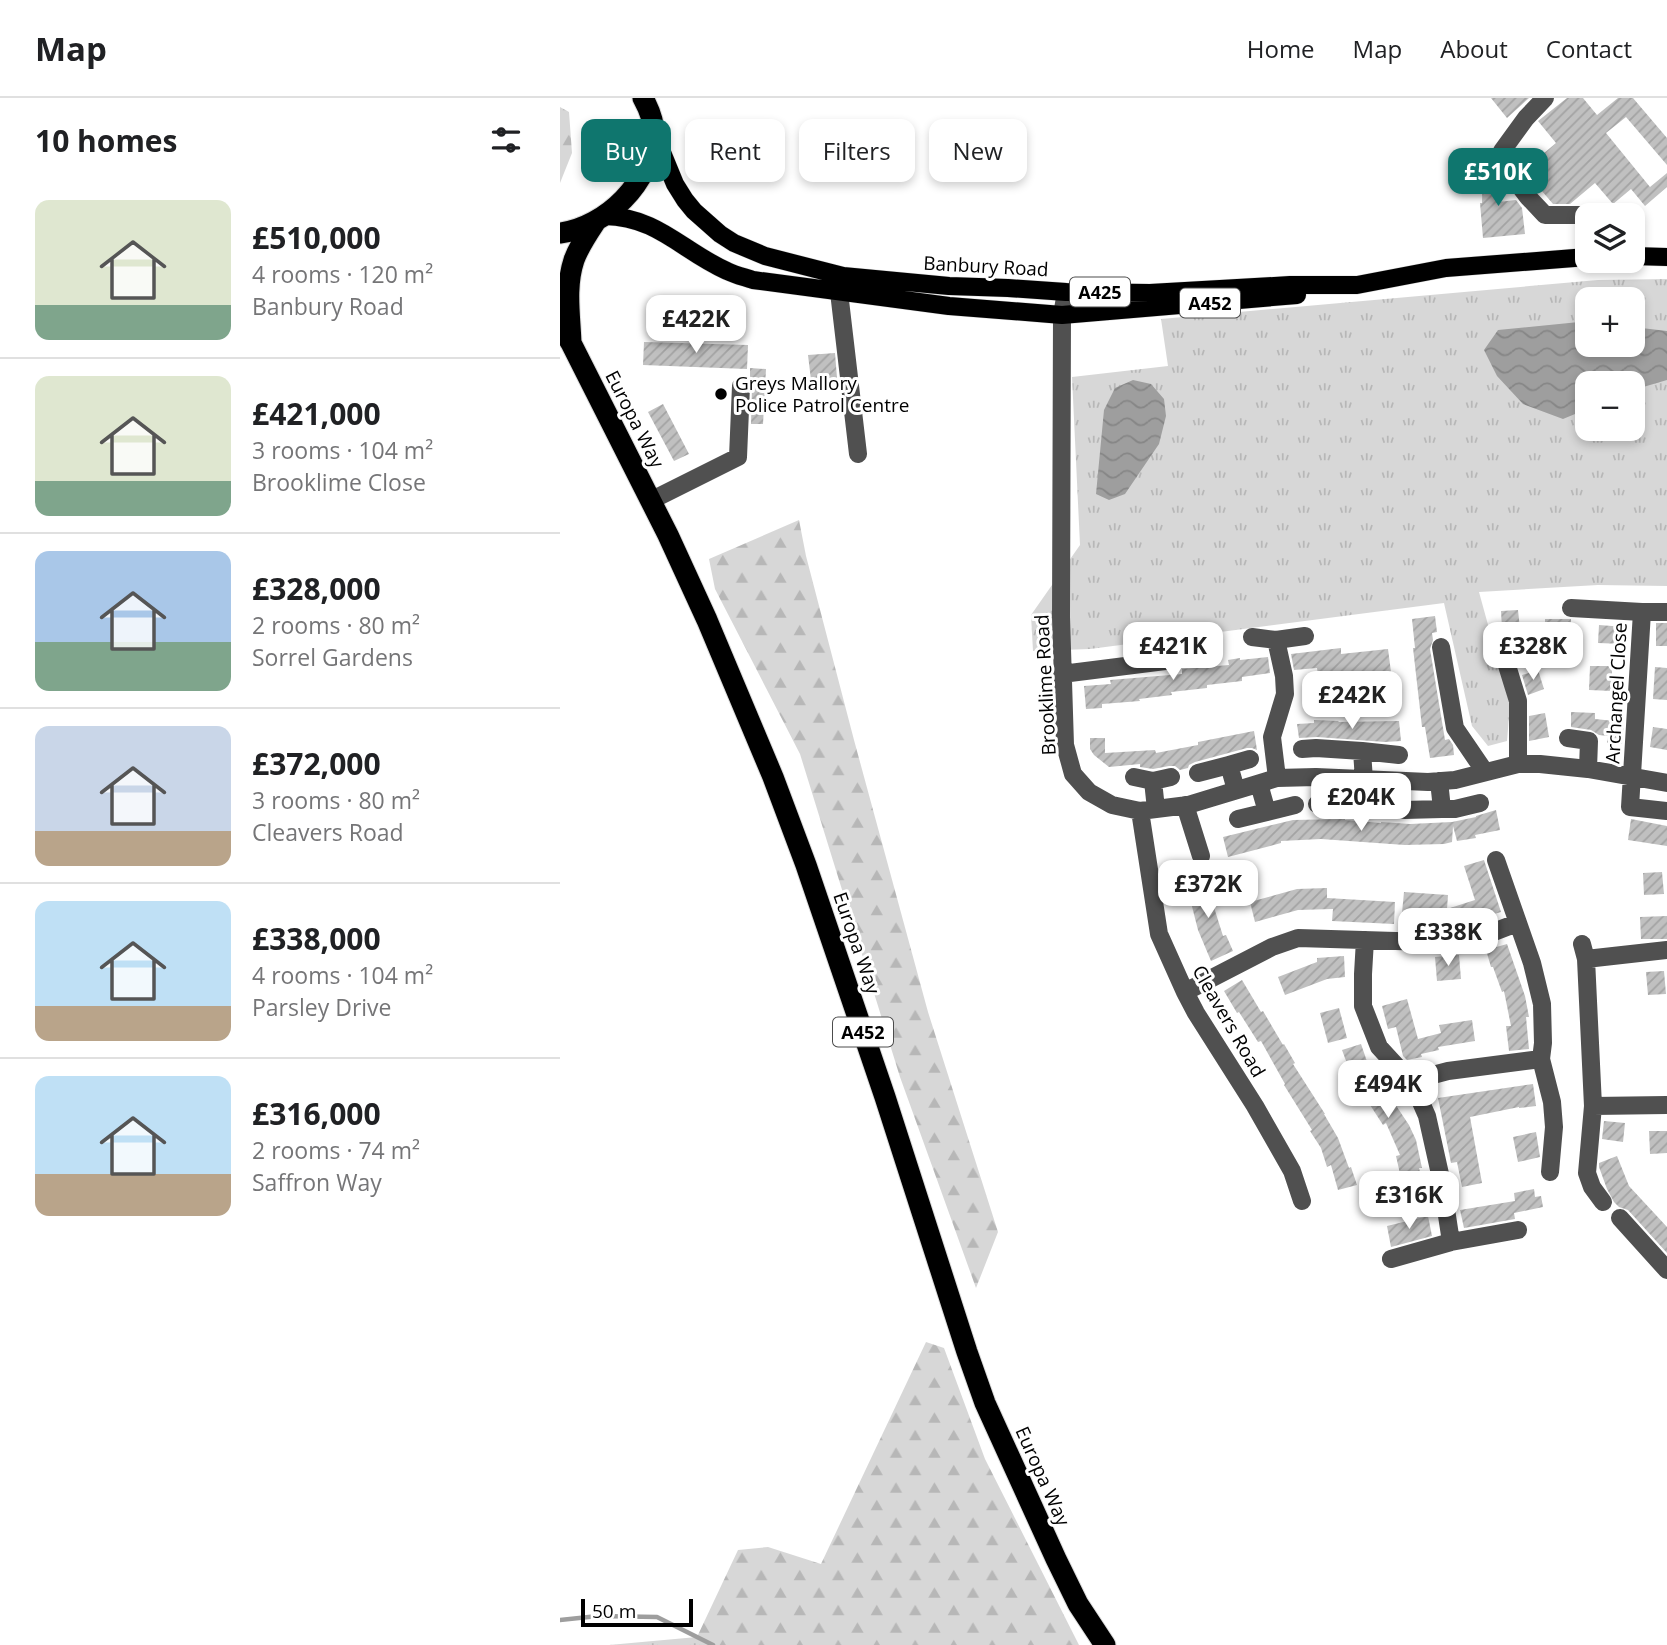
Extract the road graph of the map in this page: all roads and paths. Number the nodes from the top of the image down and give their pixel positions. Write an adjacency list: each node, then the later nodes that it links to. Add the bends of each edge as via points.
1 (1545, 98): 3 (street, via 1502,151 1515,180 1545,215)
2 (651, 111): 4 (highway, via 649,159 639,180); 11 (main road, Banbury Road / A425, via 675,184 694,211 734,243 843,276)
3 (1575, 215)
4 (600, 219): 5 (highway); 10 (main road, via 618,216 657,228 728,272 753,280); 13 (highway, Europa Way / A452, via 575,258)
5 (560, 233)
6 (1645, 256): 7 (main road)
7 (1667, 257)
8 (1575, 258): 9 (main road, Banbury Road / A425, via 1446,268)
9 (1357, 285): 11 (main road, Banbury Road / A425); 12 (main road, A452, via 1288,297)
10 (839, 292): 12 (main road, A452); 15 (street)
11 (1066, 292): 12 (street, Brooklime Road)
12 (1062, 315): 26 (street, Brooklime Road)
13 (566, 335): 16 (highway, Europa Way / A452)
14 (741, 386): 16 (street, via 738,457)
15 (858, 454)
16 (650, 501): 75 (highway, Europa Way / A452, via 707,620 806,865 985,1403 1056,1559)
17 (1571, 608): 18 (street, Archangel Close)
18 (1642, 612): 19 (street, Archangel Close); 37 (street, Archangel Close)
19 (1667, 612)
20 (1305, 636): 22 (street)
21 (1252, 637): 22 (street)
22 (1276, 640): 39 (street, via 1284,676 1272,737)
23 (1441, 647): 35 (street, via 1455,728)
24 (1505, 659): 32 (street, via 1518,701)
25 (1173, 660): 26 (street)
26 (1062, 674): 52 (street, Brooklime Road, via 1065,745 1073,774 1089,792 1112,805)
27 (1569, 738): 34 (street, via 1595,741)
28 (1302, 749): 29 (street)
29 (1362, 751): 30 (street); 40 (street)
30 (1399, 755)
31 (1250, 759): 33 (street)
32 (1518, 764): 34 (street, Brooklime Road, via 1542,771); 35 (street, Brooklime Road)
33 (1228, 765): 36 (street); 44 (street)
34 (1588, 769): 37 (street, Brooklime Road)
35 (1485, 772): 41 (street, Brooklime Road)
36 (1198, 773)
37 (1633, 776): 42 (street, Brooklime Road); 54 (street, Archangel Close, via 1630,807)
38 (1134, 777): 52 (street, Cleavers Road, via 1162,779)
39 (1277, 778): 40 (street, Brooklime Road); 43 (street, Brooklime Road)
40 (1357, 779): 41 (street, Brooklime Road); 49 (street)
41 (1440, 781): 51 (street)
42 (1667, 783)
43 (1259, 784): 44 (street, Brooklime Road); 55 (street)
44 (1236, 790): 47 (street, Brooklime Road)
45 (1480, 803): 51 (street)
46 (1317, 804): 49 (street)
47 (1185, 805): 52 (street, Brooklime Road); 57 (street)
48 (1296, 805): 55 (street)
49 (1349, 806): 50 (street)
50 (1384, 809)
51 (1442, 809): 53 (street)
52 (1148, 810): 62 (street, Cleavers Road, via 1159,934)
53 (1404, 810)
54 (1667, 811)
55 (1267, 812): 56 (street)
56 (1238, 819)
57 (1201, 856)
58 (1496, 860): 59 (street)
59 (1517, 923): 60 (street, via 1464,939); 63 (street, via 1542,1004)
60 (1365, 940): 62 (street, via 1298,938); 64 (street, via 1363,1006 1379,1047)
61 (1667, 950): 65 (street, via 1585,959)
62 (1185, 992): 68 (street, Cleavers Road, via 1292,1171)
63 (1542, 1051): 64 (street, via 1448,1071); 67 (street, via 1554,1127)
64 (1412, 1084): 72 (street, via 1427,1116)
65 (1593, 1098): 66 (street); 69 (street, via 1587,1174)
66 (1667, 1105)
67 (1550, 1172)
68 (1302, 1201)
69 (1603, 1202)
70 (1620, 1218): 74 (street)
71 (1518, 1230): 72 (street)
72 (1451, 1242): 73 (street)
73 (1391, 1259)
74 (1662, 1264)
75 (1105, 1645)

